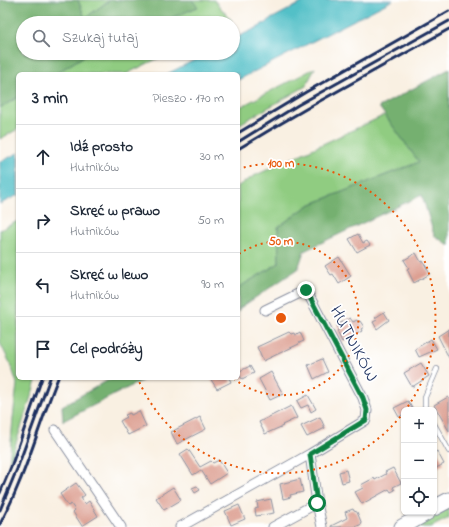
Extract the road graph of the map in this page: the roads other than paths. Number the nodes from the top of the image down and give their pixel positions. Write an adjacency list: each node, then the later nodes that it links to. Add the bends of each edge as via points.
1 (265, 310): 7 (street, HUTNIKÓW, via 306,290 367,410 366,420)
2 (437, 369): 3 (lane, via 425,397)
3 (426, 407)
4 (437, 429): 6 (lane)
5 (55, 430): 12 (street)
6 (449, 451)
7 (310, 454): 9 (street); 13 (street, HUTNIKÓW)
8 (449, 500): 10 (main road)
9 (317, 503): 14 (street); 15 (street)
10 (437, 506)
11 (423, 515): 16 (main road)
12 (121, 527)
13 (180, 527)
14 (273, 527)
15 (322, 527)
16 (402, 527)

